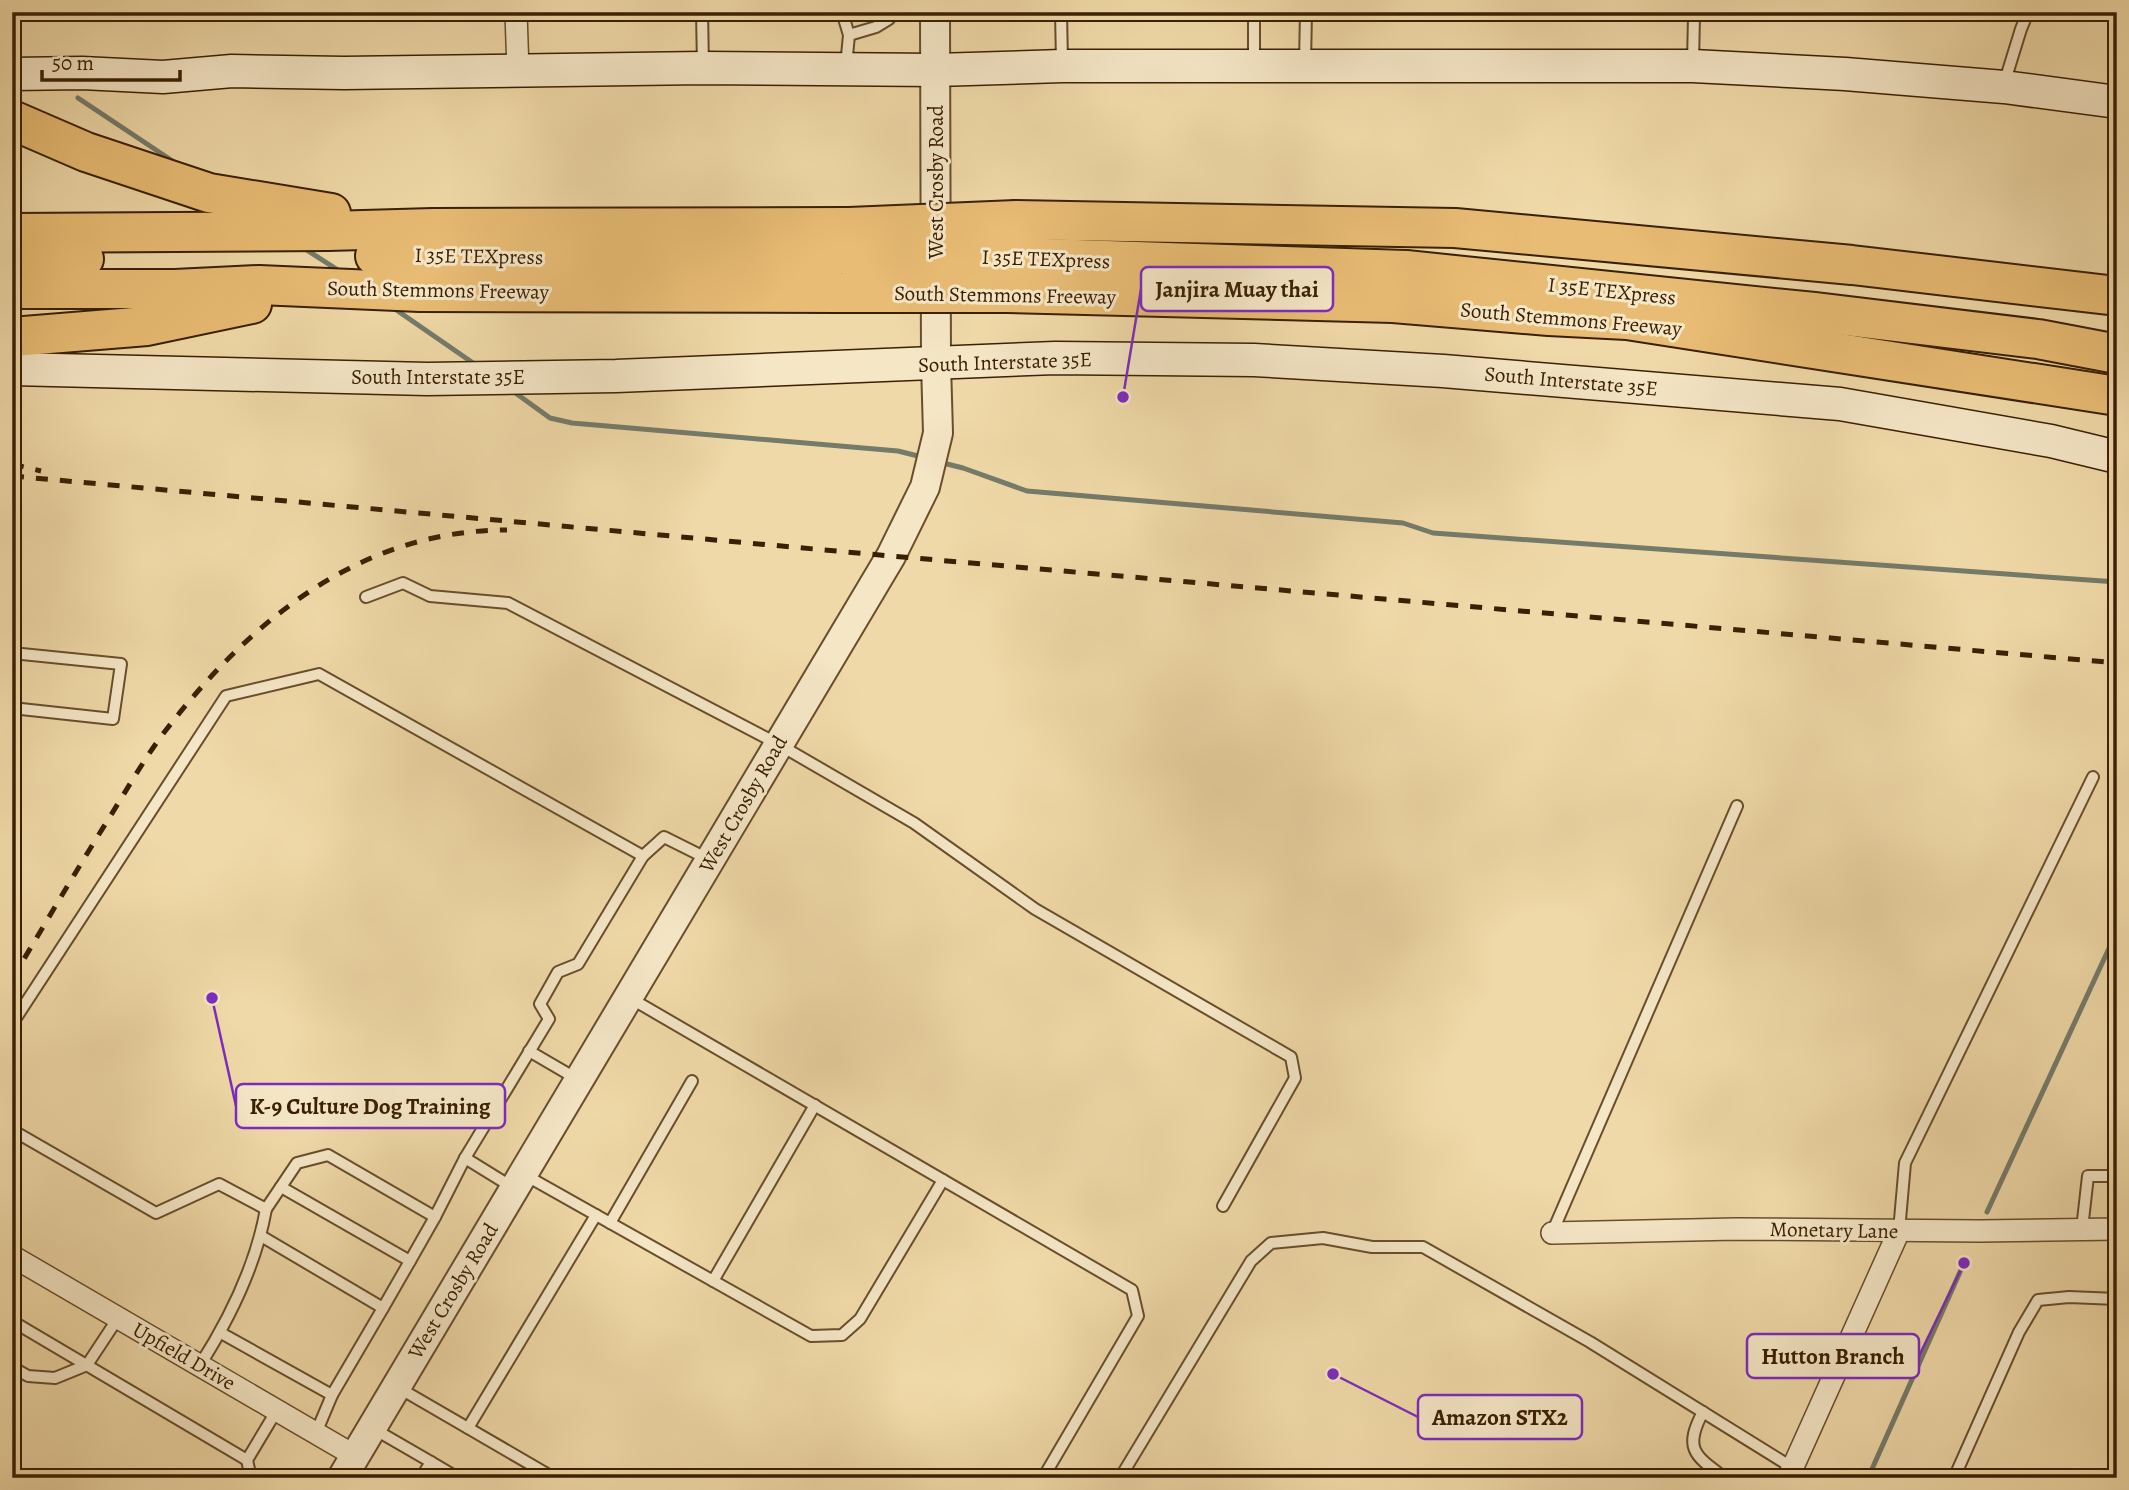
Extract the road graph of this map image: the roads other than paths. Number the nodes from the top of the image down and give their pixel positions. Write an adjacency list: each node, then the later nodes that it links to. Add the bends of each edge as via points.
1 (516, 12): 19 (street)
2 (702, 12): 16 (lane)
3 (842, 12): 11 (lane)
4 (889, 12): 11 (lane, via 889,19 876,27)
5 (935, 12): 18 (street, West Crosby Road)
6 (1061, 12): 12 (lane)
7 (1254, 12): 13 (lane)
8 (1306, 12): 14 (lane)
9 (2028, 12): 21 (lane)
10 (1694, 13): 15 (lane)
11 (849, 34): 17 (lane)
12 (1062, 66): 13 (main road); 18 (main road)
13 (1254, 66): 14 (main road)
14 (1306, 66): 15 (main road)
15 (1693, 66): 21 (main road)
16 (703, 68): 17 (main road); 19 (main road)
17 (846, 69): 18 (main road)
18 (936, 69): 34 (street, West Crosby Road)
19 (518, 72): 20 (main road, via 232,71 163,77)
20 (12, 74)
21 (2004, 86): 22 (main road)
22 (2117, 102)
23 (12, 120): 24 (highway, via 86,152 209,193)
24 (314, 220): 25 (highway, via 192,232); 26 (highway)
25 (12, 233)
26 (847, 241): 27 (highway, I 35E TEXpress, via 658,258); 28 (highway, I 35E TEXpress, bridge); 31 (highway, bridge, via 1016,219 1455,228 1852,265)
27 (12, 260)
28 (1010, 275): 29 (highway, South Stemmons Freeway, bridge, via 841,293); 33 (highway, I 35E TEXpress, via 1406,270 1814,312 2025,337); 36 (highway, South Stemmons Freeway, via 1627,320)
29 (328, 288): 30 (highway, South Stemmons Freeway); 32 (highway, via 147,326)
30 (12, 289)
31 (2117, 296)
32 (12, 337)
33 (2117, 354)
34 (936, 364): 35 (main road, South Interstate 35E, via 427,379); 37 (main road, South Interstate 35E, via 1055,358 1254,360 1443,370 1840,404 2051,440); 41 (street, West Crosby Road, via 938,433 925,487 891,556)
35 (12, 369)
36 (2117, 396)
37 (2117, 457)
38 (366, 597): 41 (lane, via 402,583 430,596 508,603)
39 (12, 653): 40 (lane, via 121,664 113,719)
40 (12, 708)
41 (778, 744): 45 (street, West Crosby Road); 58 (lane, via 914,823 1035,909 1291,1057 1295,1078)
42 (2093, 777): 65 (lane, via 1905,1163)
43 (1737, 806): 66 (lane)
44 (642, 856): 45 (lane, via 664,837); 47 (lane, via 319,674 226,696); 48 (lane, via 578,964 558,972 540,1004 549,1019)
45 (710, 861): 46 (street, West Crosby Road)
46 (629, 997): 49 (street, West Crosby Road); 51 (lane)
47 (12, 1024)
48 (530, 1051): 49 (lane); 53 (lane)
49 (579, 1080): 56 (street, West Crosby Road)
50 (692, 1081): 62 (lane)
51 (815, 1105): 55 (lane); 70 (lane)
52 (12, 1130): 59 (lane, via 156,1213 219,1184)
53 (465, 1158): 56 (lane); 61 (lane)
54 (2117, 1176): 63 (lane, via 2088,1176)
55 (943, 1180): 70 (lane, via 860,1318 842,1335 811,1336); 94 (lane, via 1132,1290 1138,1316)
56 (519, 1181): 60 (lane); 79 (street, West Crosby Road)
57 (281, 1187): 59 (lane); 61 (lane, via 297,1163 328,1155); 69 (lane)
58 (1223, 1206)
59 (266, 1209): 67 (lane)
60 (596, 1216): 62 (lane); 84 (lane)
61 (435, 1217): 69 (lane)
62 (610, 1223): 70 (lane)
63 (2082, 1229): 64 (street, Monetary Lane); 65 (street, Monetary Lane)
64 (2117, 1229)
65 (1899, 1231): 66 (street, Monetary Lane); 89 (street)
66 (1552, 1233)
67 (261, 1236): 72 (lane); 75 (lane)
68 (12, 1256): 73 (street, Upfield Drive)
69 (410, 1261): 72 (lane)
70 (713, 1281)
71 (2117, 1299): 97 (lane, via 2038,1300 2018,1332)
72 (383, 1308): 80 (lane)
73 (118, 1318): 76 (lane); 77 (street, Upfield Drive)
74 (12, 1321): 76 (lane)
75 (221, 1333): 77 (lane); 80 (lane)
76 (87, 1365): 78 (lane, via 55,1378 28,1376); 86 (lane)
77 (200, 1366): 81 (street, Upfield Drive)
78 (12, 1367)
79 (396, 1386): 83 (street, West Crosby Road); 84 (lane)
80 (331, 1395): 85 (lane)
81 (277, 1410): 85 (street, Upfield Drive); 86 (lane)
82 (1703, 1412): 89 (lane); 95 (lane, via 1423,1247 1372,1247 1323,1238 1270,1242 1251,1261); 96 (lane, via 1694,1429 1693,1446 1700,1459)
83 (372, 1427): 87 (lane); 88 (street, West Crosby Road)
84 (468, 1428): 93 (lane)
85 (316, 1433): 88 (street, Upfield Drive)
86 (247, 1460): 90 (lane)
87 (430, 1462): 91 (lane); 92 (lane)
88 (348, 1467)
89 (1791, 1473)
90 (251, 1478)
91 (421, 1478)
92 (458, 1478)
93 (554, 1478)
94 (1043, 1478)
95 (1120, 1478)
96 (1725, 1478)
97 (1954, 1478)

